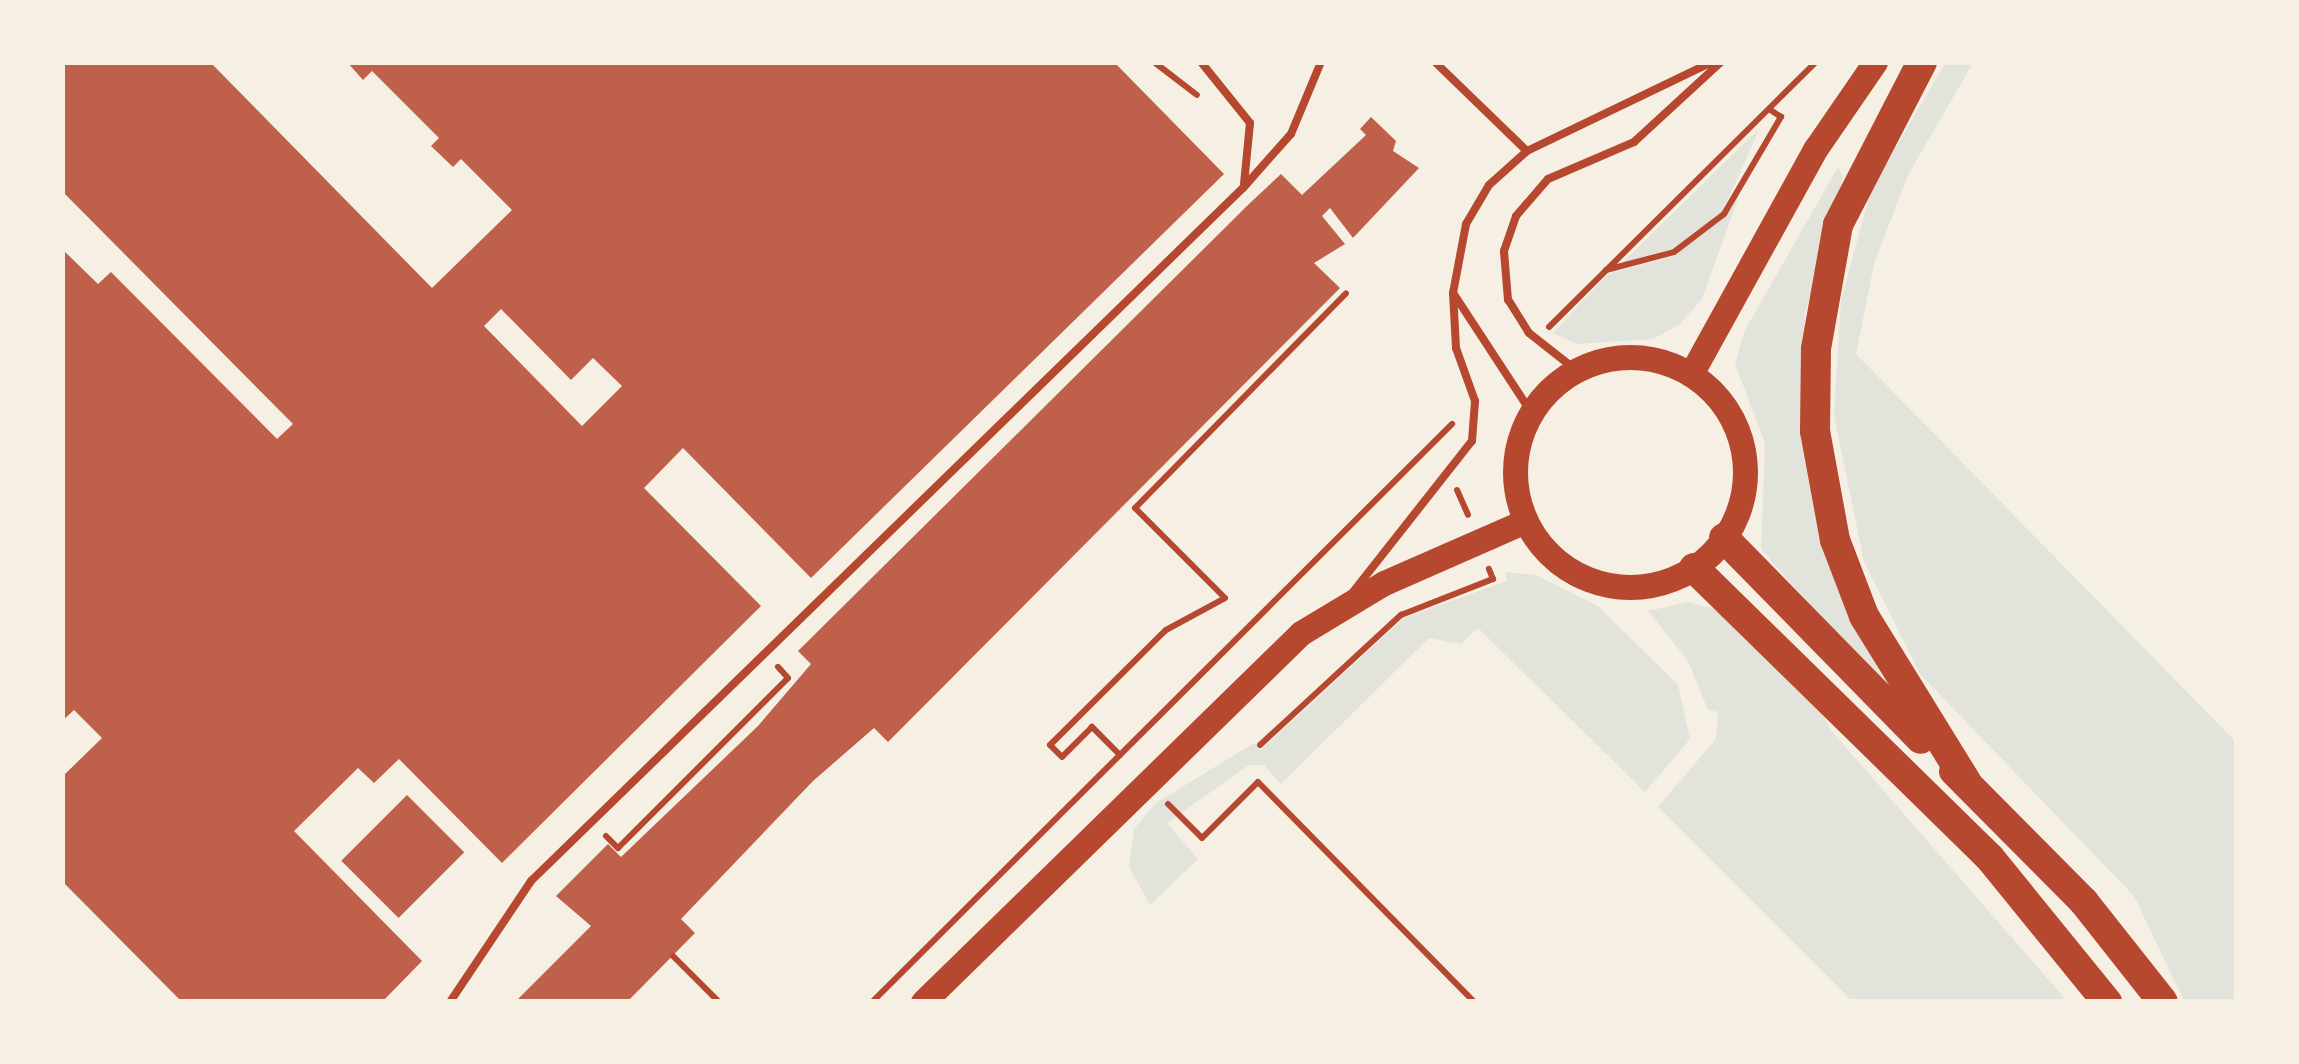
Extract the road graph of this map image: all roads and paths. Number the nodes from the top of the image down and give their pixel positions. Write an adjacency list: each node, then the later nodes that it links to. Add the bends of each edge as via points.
1 (1202, 62): 11 (lane, via 1250,123)
2 (1321, 62): 11 (lane, via 1290,134)
3 (1435, 62): 10 (lane)
4 (1712, 62): 10 (lane)
5 (1721, 62): 15 (lane, via 1634,142 1558,173 1526,200 1507,238 1504,276)
6 (1816, 62): 9 (path)
7 (1875, 62): 17 (main road, via 1816,148)
8 (1922, 62): 25 (highway, via 1838,225 1816,349 1815,430 1856,598)
9 (1769, 109): 12 (path); 12 (path, via 1781,117 1724,214 1674,252)
10 (1528, 151): 14 (lane, via 1489,185 1466,224)
11 (1243, 188): 28 (lane, via 530,881)
12 (1604, 270): 15 (path)
13 (1346, 293): 24 (path, via 1135,508 1224,598 1166,630 1050,745 1062,757)
14 (1454, 293): 18 (lane, via 1456,348); 19 (lane)
15 (1536, 340): 16 (lane)
16 (1576, 370): 17 (main road, via 1634,356); 19 (main road)
17 (1690, 374): 21 (main road, via 1730,414 1743,449 1744,486)
18 (1475, 401): 23 (lane, via 1467,451); 30 (path)
19 (1531, 412): 20 (main road, via 1515,466)
20 (1526, 521): 22 (main road, via 1559,563 1590,580 1652,586); 23 (main road)
21 (1724, 538): 22 (main road); 25 (highway)
22 (1694, 568): 33 (highway, via 1990,858)
23 (1345, 604): 31 (main road, via 1282,648)
24 (1092, 727)
25 (1967, 784): 34 (highway, via 2084,902)
26 (1202, 838): 32 (path, via 1258,782)
27 (673, 956): 29 (path)
28 (450, 1002)
29 (718, 1002)
30 (872, 1002)
31 (923, 1002)
32 (1474, 1002)
33 (2107, 1002)
34 (2163, 1002)

